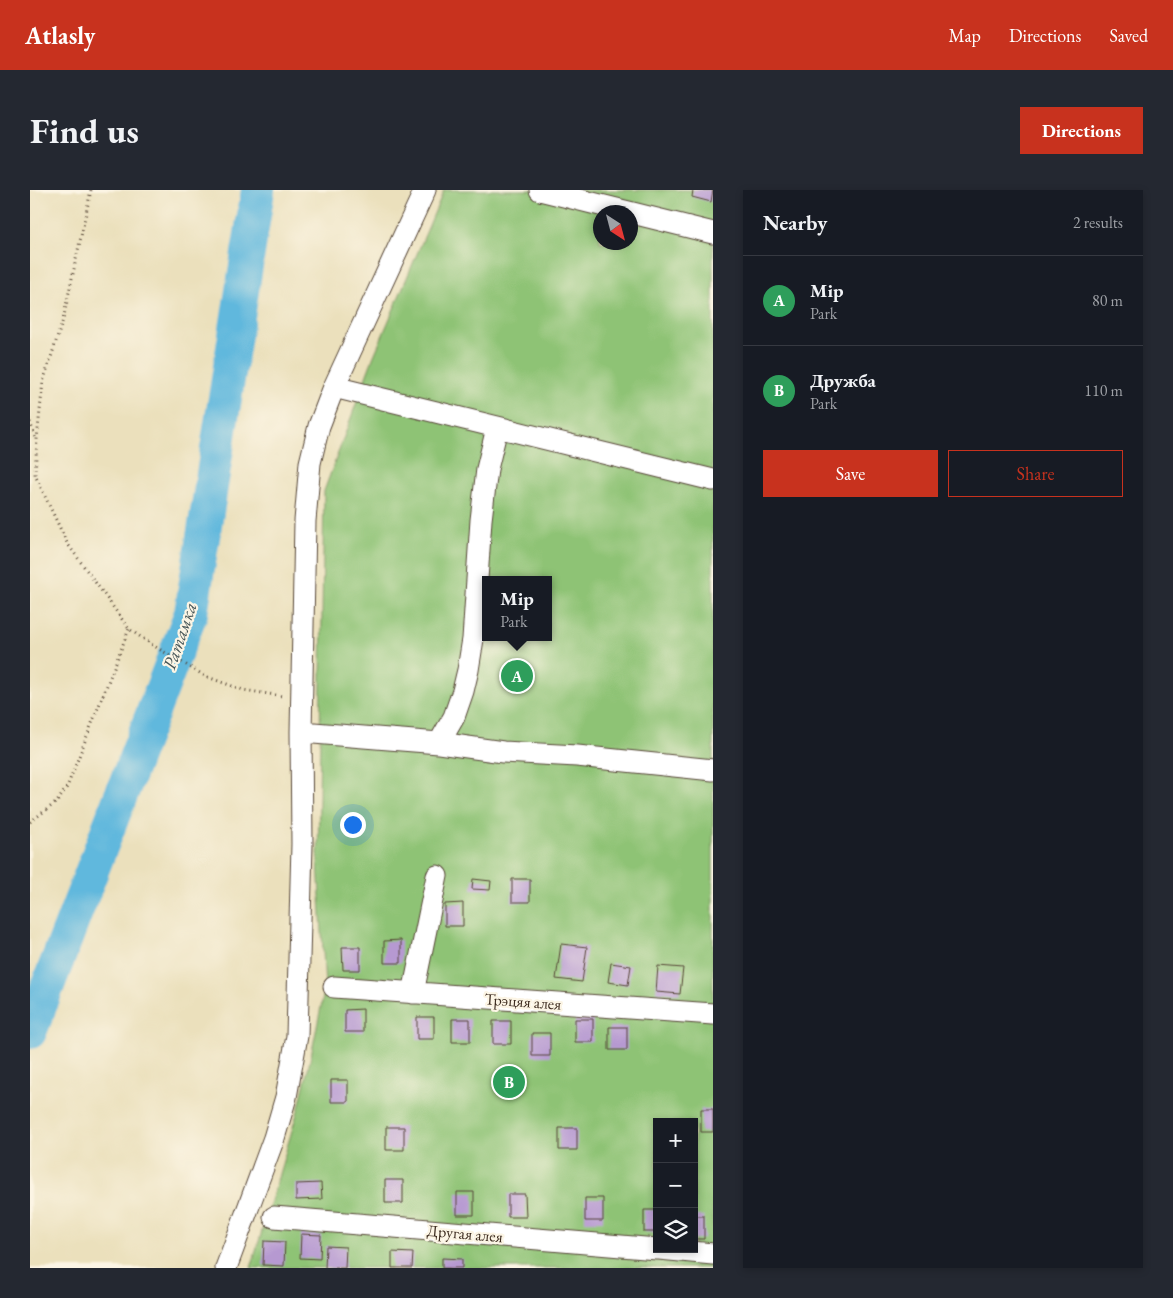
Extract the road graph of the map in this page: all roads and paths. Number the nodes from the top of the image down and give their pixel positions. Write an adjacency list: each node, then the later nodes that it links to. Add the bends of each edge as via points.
1 (91, 190): 8 (path, via 63,320 43,382)
2 (424, 190): 5 (street)
3 (543, 190): 4 (street)
4 (713, 233)
5 (334, 387): 7 (street); 11 (street, via 319,426 310,463 304,521)
6 (30, 422): 8 (path)
7 (497, 428): 9 (street); 13 (street, via 487,469 468,670 454,717)
8 (37, 439): 10 (path, via 35,475 67,543)
9 (713, 480)
10 (129, 629): 11 (path, via 205,676 243,690); 15 (path, via 67,788 57,802)
11 (301, 697): 12 (street)
12 (301, 732): 13 (street); 24 (street, via 297,1036 286,1097 274,1138)
13 (439, 742): 14 (street, via 503,752)
14 (713, 770)
15 (30, 822)
16 (437, 876): 18 (street)
17 (334, 987): 18 (street, Трэцяя алея)
18 (413, 993): 19 (street, Трэцяя алея)
19 (713, 1014)
20 (274, 1217): 21 (street, Другая алея)
21 (653, 1249)
22 (694, 1253): 23 (street, Другая алея)
23 (712, 1255)
24 (226, 1268)

